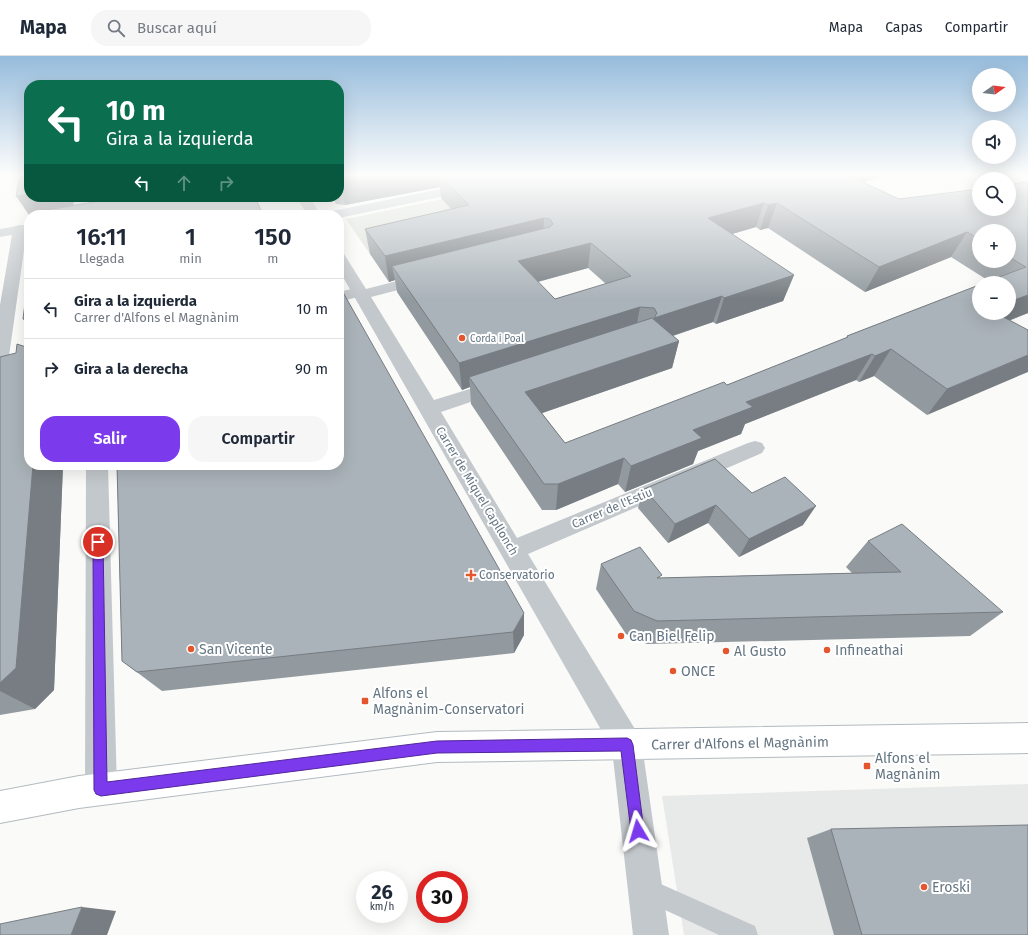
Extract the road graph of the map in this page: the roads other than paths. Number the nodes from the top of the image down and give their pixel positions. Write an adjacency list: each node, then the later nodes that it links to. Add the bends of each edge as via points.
1 (24, 228): 2 (street)
2 (0, 233)
3 (24, 233): 7 (street)
4 (344, 271): 6 (street, Carrer de Miquel Capllonch)
5 (437, 275): 6 (street)
6 (353, 295): 9 (street, Carrer de Miquel Capllonch)
7 (0, 356)
8 (511, 382): 9 (street)
9 (428, 409): 12 (street, Carrer de Miquel Capllonch)
10 (755, 448): 12 (street, Carrer de l'Estiu)
11 (97, 470): 15 (street)
12 (513, 550): 14 (street, Carrer de Miquel Capllonch)
13 (1028, 738): 14 (main road, Carrer d'Alfons el Magnànim)
14 (627, 745): 15 (main road, Carrer d'Alfons el Magnànim, via 437,747); 17 (street)
15 (101, 790): 16 (main road, Carrer d'Alfons el Magnànim)
16 (0, 807)
17 (645, 888): 18 (street); 19 (lane)
18 (651, 935)
19 (746, 935)

